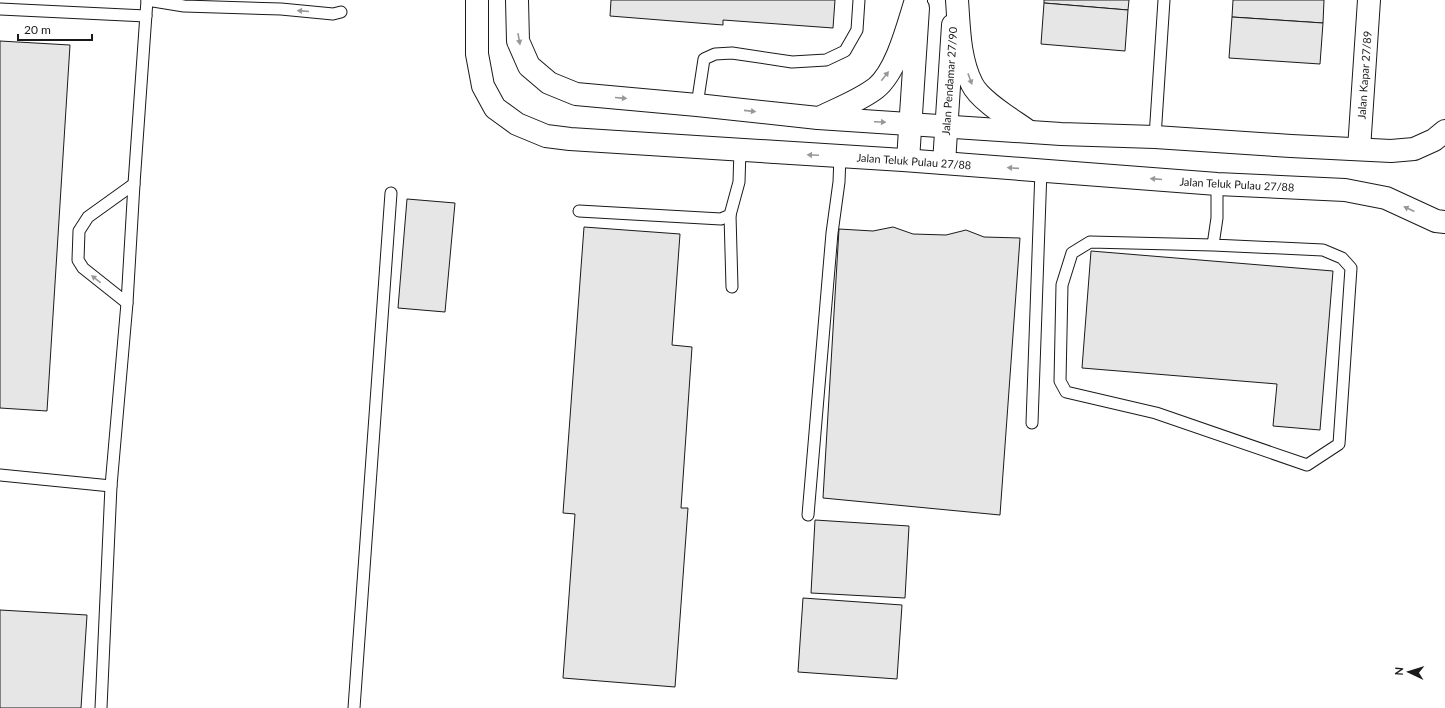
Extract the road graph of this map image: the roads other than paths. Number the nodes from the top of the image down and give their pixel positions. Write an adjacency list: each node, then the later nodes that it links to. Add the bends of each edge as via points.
1 (147, 0): 10 (lane, one-way to 1, via 333,14 281,9 184,6); 11 (lane)
2 (477, 0): 19 (street, Jalan Teluk Pulau 27/88, via 477,54 483,86 495,108 517,124 552,137)
3 (517, 0): 12 (street, one-way to 12, via 518,41 529,66 550,83 576,94)
4 (859, 0): 12 (lane, via 857,30 845,50 826,60 792,62 732,53 715,54 704,59)
5 (917, 0): 13 (street, one-way to 5, via 876,87 891,69); 14 (street)
6 (956, 0): 15 (street, Jalan Pendamar 27/90); 16 (street, one-way to 16, via 961,44 972,85 983,98)
7 (1164, 0): 18 (lane)
8 (1369, 0): 20 (street, Jalan Kapar 27/89)
9 (0, 8): 11 (lane)
10 (341, 12)
11 (146, 16): 25 (lane)
12 (697, 105): 13 (street, one-way to 13)
13 (818, 118): 14 (street, one-way to 14)
14 (910, 124): 15 (street); 22 (street)
15 (946, 126): 16 (street); 23 (street, Jalan Pendamar 27/90)
16 (1028, 131): 18 (street)
17 (1445, 131): 20 (street, via 1434,140 1414,149)
18 (1155, 137): 20 (street)
19 (740, 150): 21 (street, Jalan Teluk Pulau 27/88, one-way to 19); 29 (lane, via 739,182)
20 (1359, 150)
21 (840, 156): 22 (street, Jalan Teluk Pulau 27/88); 37 (lane)
22 (908, 160): 23 (street, Jalan Teluk Pulau 27/88)
23 (944, 163): 24 (street, Jalan Teluk Pulau 27/88, one-way to 23)
24 (1041, 170): 26 (street, Jalan Teluk Pulau 27/88, one-way to 24); 34 (lane)
25 (134, 184): 33 (lane); 33 (lane, one-way to 25, via 83,268 78,260 79,231 88,217)
26 (1217, 184): 30 (street, Jalan Teluk Pulau 27/88, one-way to 26, via 1436,221 1386,198 1345,190); 31 (lane, via 1217,218)
27 (391, 193): 39 (lane)
28 (579, 211): 29 (lane, via 721,219)
29 (730, 215): 32 (lane)
30 (1445, 222)
31 (1213, 245): 31 (lane, via 1090,242 1072,254 1062,285 1060,381 1066,392 1156,413 1308,465 1339,444 1351,268 1342,258 1323,250)
32 (732, 287)
33 (127, 303): 36 (lane)
34 (1032, 423)
35 (0, 476): 36 (lane)
36 (110, 486): 38 (lane)
37 (808, 515)
38 (101, 708)
39 (354, 708)

